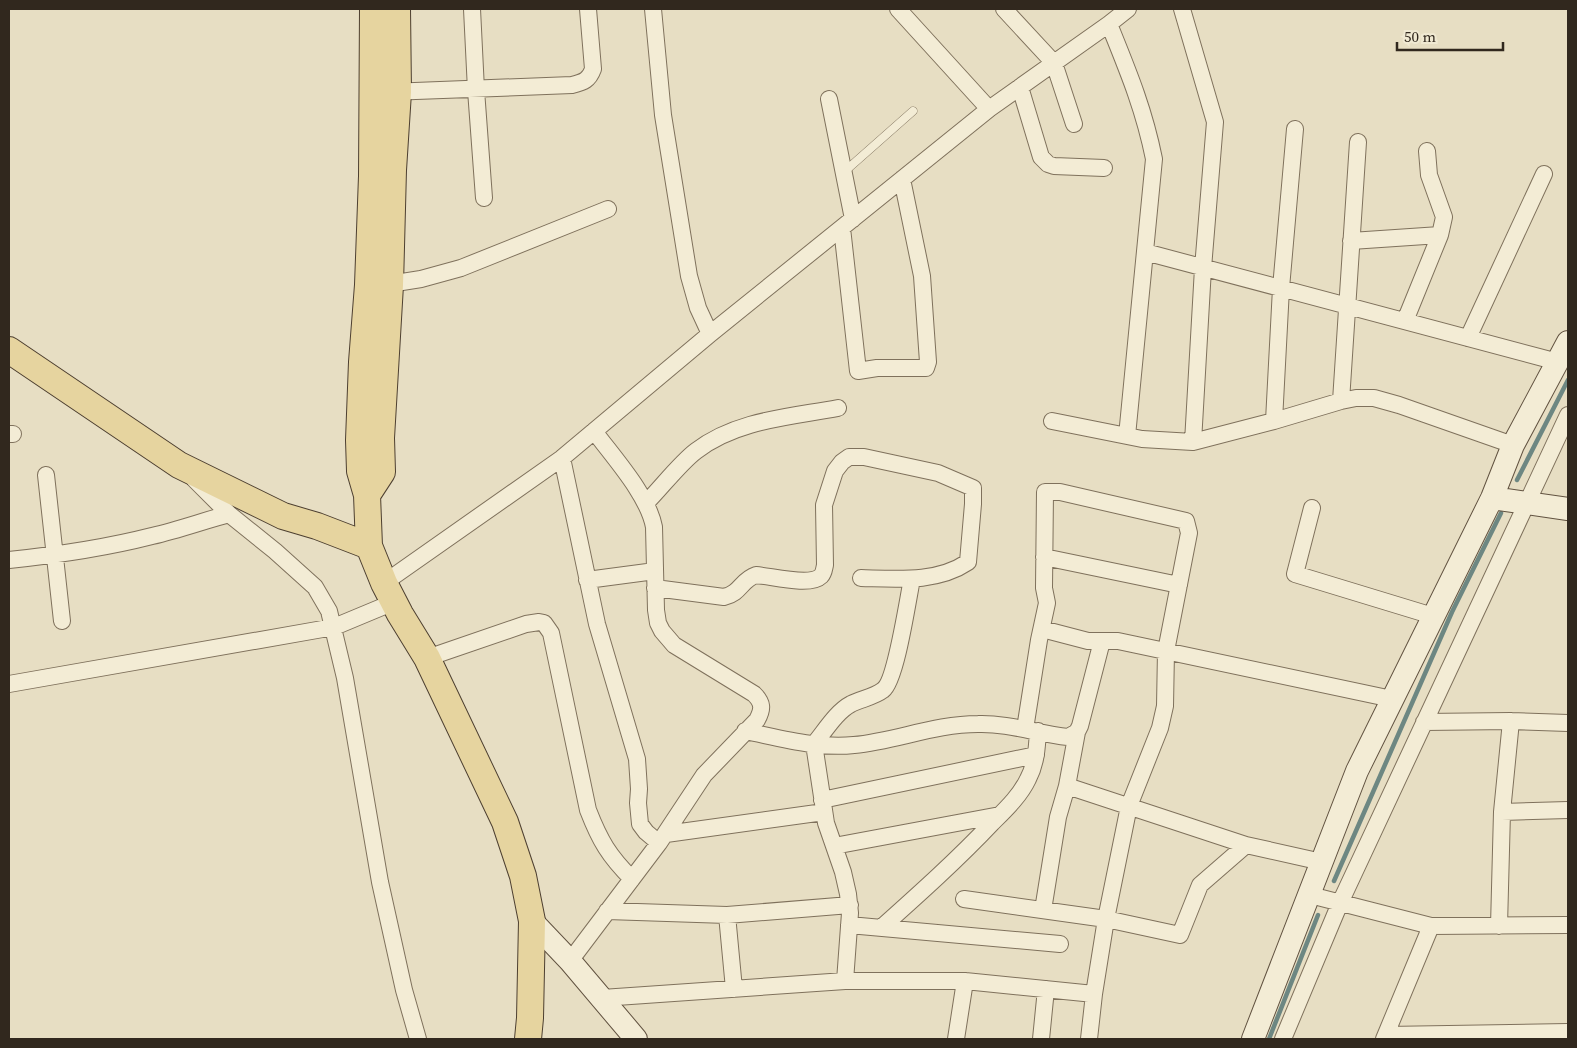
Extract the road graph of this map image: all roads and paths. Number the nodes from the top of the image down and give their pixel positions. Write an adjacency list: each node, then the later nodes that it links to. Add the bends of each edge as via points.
1 (373, 9): 13 (main road)
2 (397, 9): 14 (main road)
3 (472, 9): 12 (street)
4 (588, 9): 12 (street, via 593,69 590,77 572,84)
5 (653, 9): 37 (street, via 663,115 689,276)
6 (898, 9): 16 (street)
7 (1004, 9): 10 (street)
8 (1182, 9): 32 (street, via 1215,122)
9 (1116, 15): 10 (street); 31 (street, via 1154,159)
10 (1054, 63): 11 (street); 18 (street)
11 (1020, 87): 16 (street); 22 (street, via 1041,157 1048,164)
12 (476, 90): 14 (street); 26 (street)
13 (372, 92): 14 (street); 33 (main road)
14 (398, 92): 33 (main road, via 393,170)
15 (829, 99): 23 (street)
16 (989, 109): 25 (street)
17 (913, 111): 23 (lane)
18 (1074, 124)
19 (1295, 129): 34 (street)
20 (1358, 142): 30 (street)
21 (1427, 151): 29 (street, via 1429,175 1444,217)
22 (1104, 168)
23 (844, 172): 28 (street)
24 (1544, 174): 38 (street)
25 (902, 179): 28 (street); 28 (street, via 922,276 926,368 858,370)
26 (484, 198)
27 (608, 210): 33 (street, via 461,268)
28 (847, 224): 37 (street)
29 (1440, 235): 30 (street); 36 (street)
30 (1351, 241): 35 (street)
31 (1145, 252): 32 (street); 47 (street)
32 (1203, 268): 34 (street); 48 (street)
33 (379, 285): 59 (main road, via 362,362 359,440 360,472 368,495)
34 (1281, 288): 35 (street); 45 (street)
35 (1346, 306): 36 (street); 41 (street)
36 (1405, 321): 38 (street)
37 (710, 334): 46 (street)
38 (1468, 338): 40 (street)
39 (9, 350): 51 (main road)
40 (1563, 352): 49 (main road)
41 (1341, 401): 45 (street); 49 (street, via 1374,398)
42 (838, 408): 55 (street, via 730,431 695,452)
43 (1568, 415): 54 (street)
44 (1052, 421): 47 (street)
45 (1274, 421): 48 (street)
46 (594, 430): 50 (street); 55 (street)
47 (1127, 436): 48 (street)
48 (1193, 442)
49 (1513, 445): 53 (main road)
50 (562, 458): 66 (street); 69 (street)
51 (180, 465): 58 (street); 59 (main road, via 283,516)
52 (46, 475): 60 (street)
53 (1492, 498): 54 (main road); 70 (main road)
54 (1526, 503): 57 (main road); 80 (street)
55 (646, 504): 63 (street, via 654,527)
56 (1312, 508): 70 (street, via 1295,574)
57 (1568, 509)
58 (229, 514): 60 (street, via 152,536); 72 (street, via 314,587 329,612)
59 (369, 546): 69 (main road)
60 (54, 555): 62 (street); 71 (street)
61 (1044, 557): 67 (street); 67 (street, via 1045,492 1060,492 1186,521 1189,533); 73 (street, via 1047,603)
62 (9, 560)
63 (655, 571): 66 (street); 68 (street)
64 (861, 578): 65 (street)
65 (912, 579): 68 (street, via 943,573 968,562 973,488 938,473 864,457 849,457 835,471 824,505 824,565 820,577 806,581 756,575 749,577 732,595 724,596); 85 (street, via 889,684 884,690 850,704)
66 (587, 580): 93 (street, via 637,759 640,824 646,832)
67 (1179, 585): 75 (street)
68 (655, 588): 83 (street, via 658,623 666,638 760,700 762,706 757,720)
69 (389, 592): 72 (street); 76 (main road)
70 (1434, 616): 78 (main road)
71 (62, 621)
72 (334, 628): 77 (street); 122 (street, via 380,882)
73 (1042, 628): 74 (street, via 1088,641); 82 (street)
74 (1102, 641): 75 (street); 84 (street)
75 (1166, 651): 78 (street); 89 (street, via 1165,706 1160,728)
76 (427, 658): 97 (street, via 526,624 544,623 551,634 588,810 609,854); 106 (main road, via 505,822 523,876)
77 (9, 684)
78 (1392, 699): 96 (main road, via 1357,772)
79 (1511, 721): 80 (street); 81 (street); 91 (street)
80 (1424, 722): 100 (street)
81 (1568, 723)
82 (1031, 730): 84 (street, via 1068,737); 85 (street, via 965,724 860,744); 86 (street)
83 (745, 731): 85 (street); 93 (street, via 704,775)
84 (1077, 732): 87 (street)
85 (814, 744): 88 (street)
86 (1036, 756): 88 (street); 92 (street, via 1028,781)
87 (1067, 786): 89 (street); 102 (street, via 1058,817)
88 (823, 806): 93 (street); 95 (street)
89 (1129, 806): 94 (street); 105 (street)
90 (1568, 810): 91 (street)
91 (1502, 812): 110 (street)
92 (1000, 815): 95 (street); 111 (street, via 951,865)
93 (662, 839): 97 (street)
94 (1246, 845): 96 (street); 105 (street, via 1200,886 1180,935)
95 (834, 846): 101 (street)
96 (1322, 862): 98 (main road)
97 (632, 879): 103 (street)
98 (1310, 895): 100 (street); 128 (main road)
99 (964, 899): 102 (street)
100 (1340, 902): 109 (street); 129 (street)
101 (850, 905): 104 (street); 107 (street)
102 (1044, 910): 105 (street)
103 (607, 911): 104 (street); 113 (street)
104 (727, 915): 116 (street)
105 (1106, 919): 118 (street)
106 (532, 921): 113 (main road); 123 (main road)
107 (849, 925): 111 (street); 114 (street)
108 (1568, 925): 110 (street)
109 (1431, 926): 110 (street); 121 (street)
110 (1498, 926)
111 (881, 928): 112 (street)
112 (1060, 944)
113 (570, 961): 119 (main road)
114 (845, 981): 115 (street); 116 (street)
115 (965, 981): 117 (street); 125 (street)
116 (734, 989): 119 (street)
117 (1046, 989): 118 (street); 126 (street)
118 (1094, 994): 127 (street)
119 (602, 998): 124 (main road)
120 (1568, 1032): 121 (street)
121 (1385, 1037)
122 (418, 1039)
123 (528, 1039)
124 (636, 1039)
125 (956, 1039)
126 (1041, 1039)
127 (1089, 1039)
128 (1253, 1039)
129 (1283, 1039)

